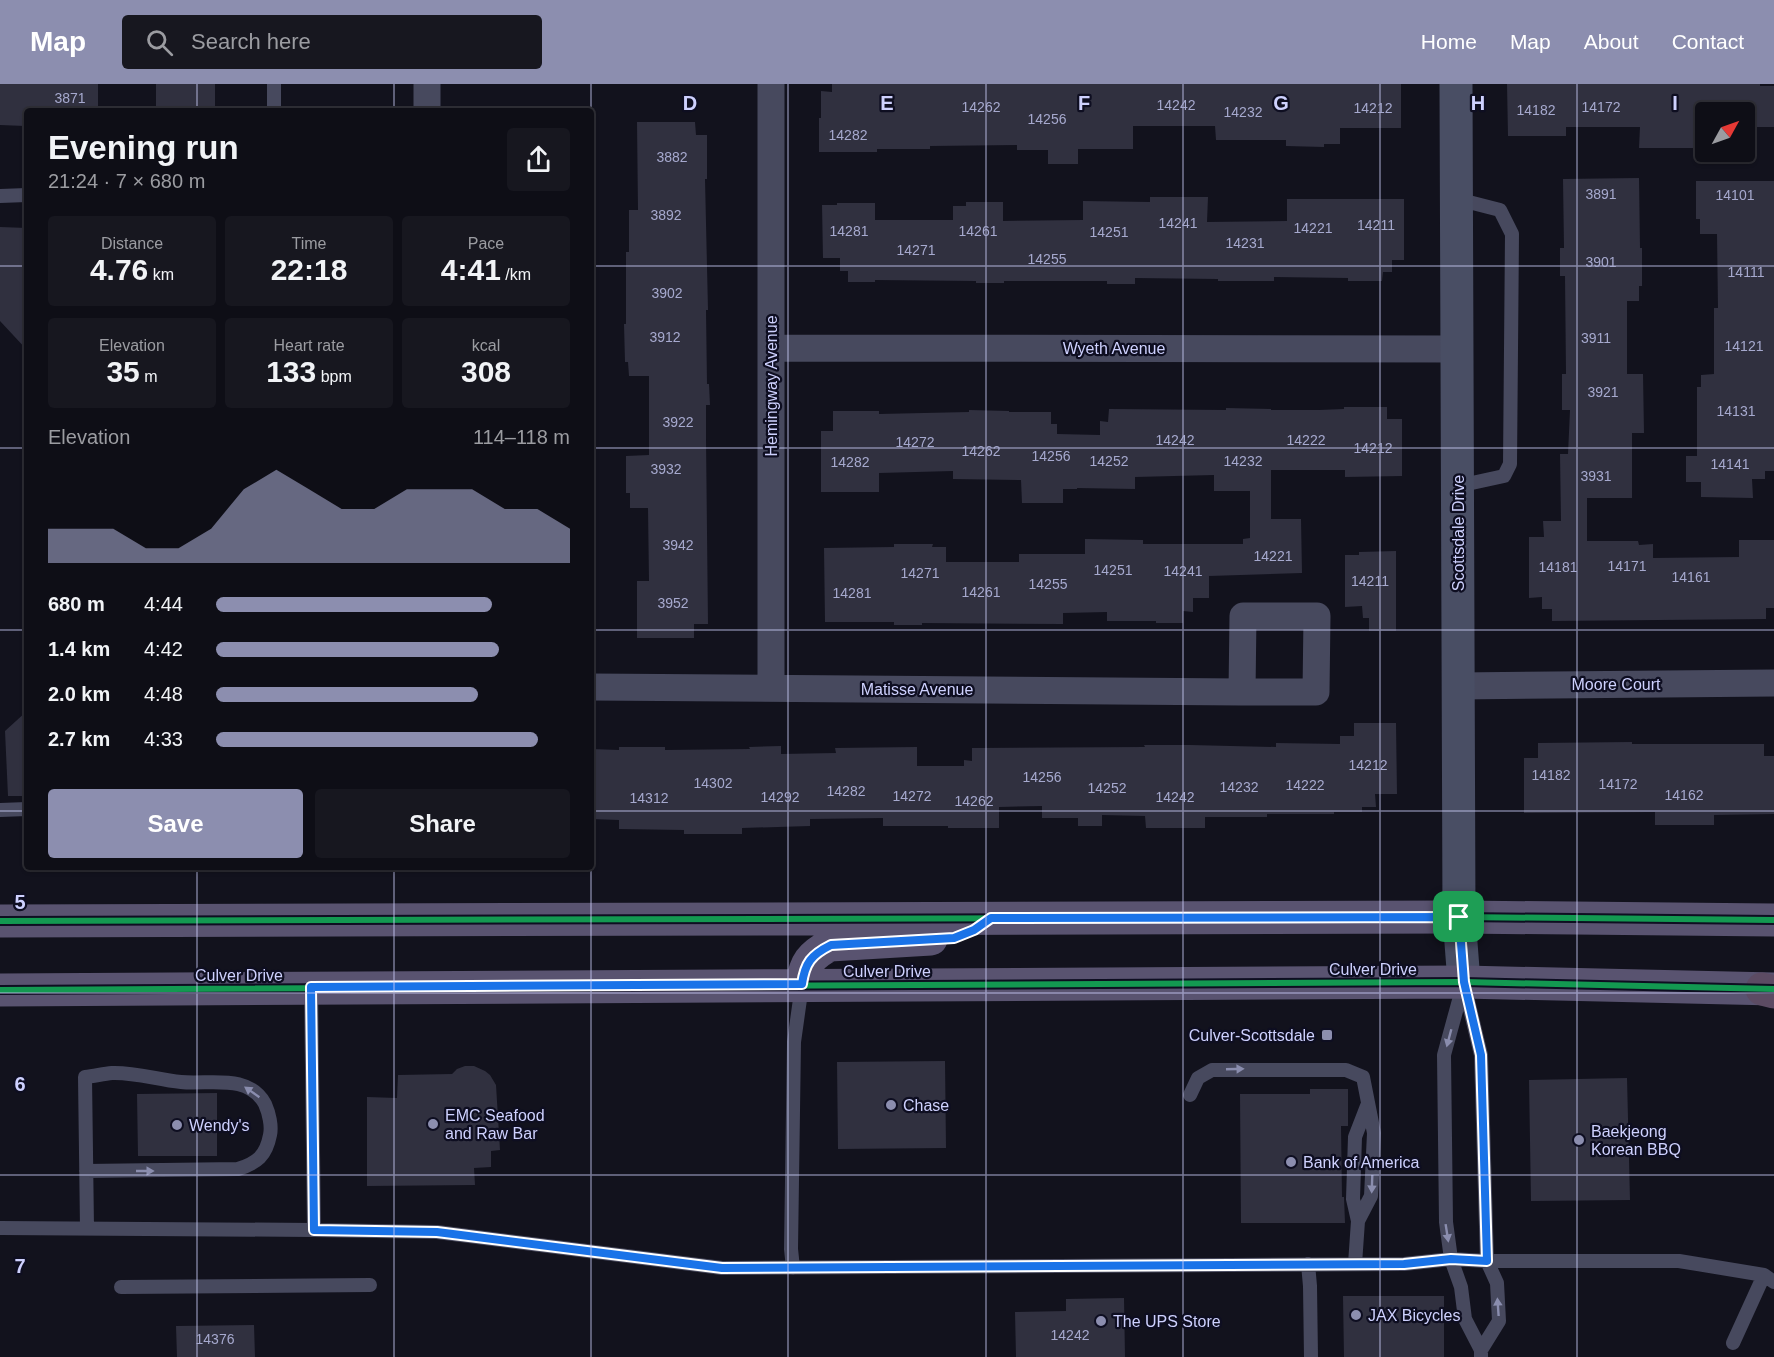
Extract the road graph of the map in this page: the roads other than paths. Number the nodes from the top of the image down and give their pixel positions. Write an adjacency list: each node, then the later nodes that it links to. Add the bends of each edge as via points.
1 (274, 84): 5 (lane)
2 (427, 84): 6 (street)
3 (771, 84): 10 (street, Hemingway Avenue)
4 (1456, 84): 9 (street, Scottsdale Drive)
5 (274, 108)
6 (427, 108)
7 (24, 195): 8 (lane)
8 (0, 196)
9 (1457, 199): 11 (street, Scottsdale Drive); 12 (lane, via 1500,210 1512,234 1510,464 1504,476)
10 (771, 348): 11 (street, Wyeth Avenue); 16 (street, Hemingway Avenue)
11 (1457, 349): 12 (street, Scottsdale Drive)
12 (1458, 486): 14 (street, Scottsdale Drive)
13 (1774, 683): 14 (street, Moore Court)
14 (1458, 686): 20 (street, Scottsdale Drive)
15 (594, 687): 16 (street, Matisse Avenue)
16 (771, 688): 17 (street, Matisse Avenue)
17 (1242, 692)
18 (24, 809): 19 (lane)
19 (0, 810)
20 (1459, 917): 21 (main road); 22 (main road); 24 (street, Scottsdale Drive)
21 (991, 918): 23 (main road); 25 (main road, via 954,938 831,945 812,958 804,970)
22 (1774, 920)
23 (0, 921)
24 (1464, 982): 25 (main road, Culver Drive); 28 (main road, Culver Drive); 34 (lane, one-way to 34, via 1444,1055 1446,1222); 35 (lane, via 1481,1055)
25 (802, 984): 26 (main road, Culver Drive); 38 (lane, via 794,1042)
26 (311, 987): 27 (main road, Culver Drive); 33 (lane)
27 (0, 990)
28 (1770, 990)
29 (1190, 1095): 37 (lane, one-way to 37, via 1198,1078 1212,1070 1346,1070 1363,1077 1374,1133 1371,1196 1358,1221)
30 (86, 1171): 30 (lane, one-way to 30, via 238,1169 254,1164 267,1150 271,1132 268,1111 262,1099 247,1087 226,1082 182,1082 114,1073 85,1077); 32 (lane)
31 (0, 1228): 32 (lane)
32 (87, 1228): 33 (lane)
33 (314, 1230): 38 (lane, via 437,1232 722,1268)
34 (1451, 1259): 35 (lane); 37 (lane); 43 (lane, via 1461,1287 1465,1319)
35 (1487, 1261): 39 (lane, via 1679,1261); 43 (lane, one-way to 35, via 1499,1321 1497,1283)
36 (1308, 1264): 37 (lane); 38 (lane); 44 (lane)
37 (1355, 1264)
38 (793, 1268)
39 (1769, 1278): 42 (lane)
40 (370, 1285): 41 (lane)
41 (121, 1287)
42 (1733, 1343)
43 (1481, 1353)
44 (1311, 1357)

